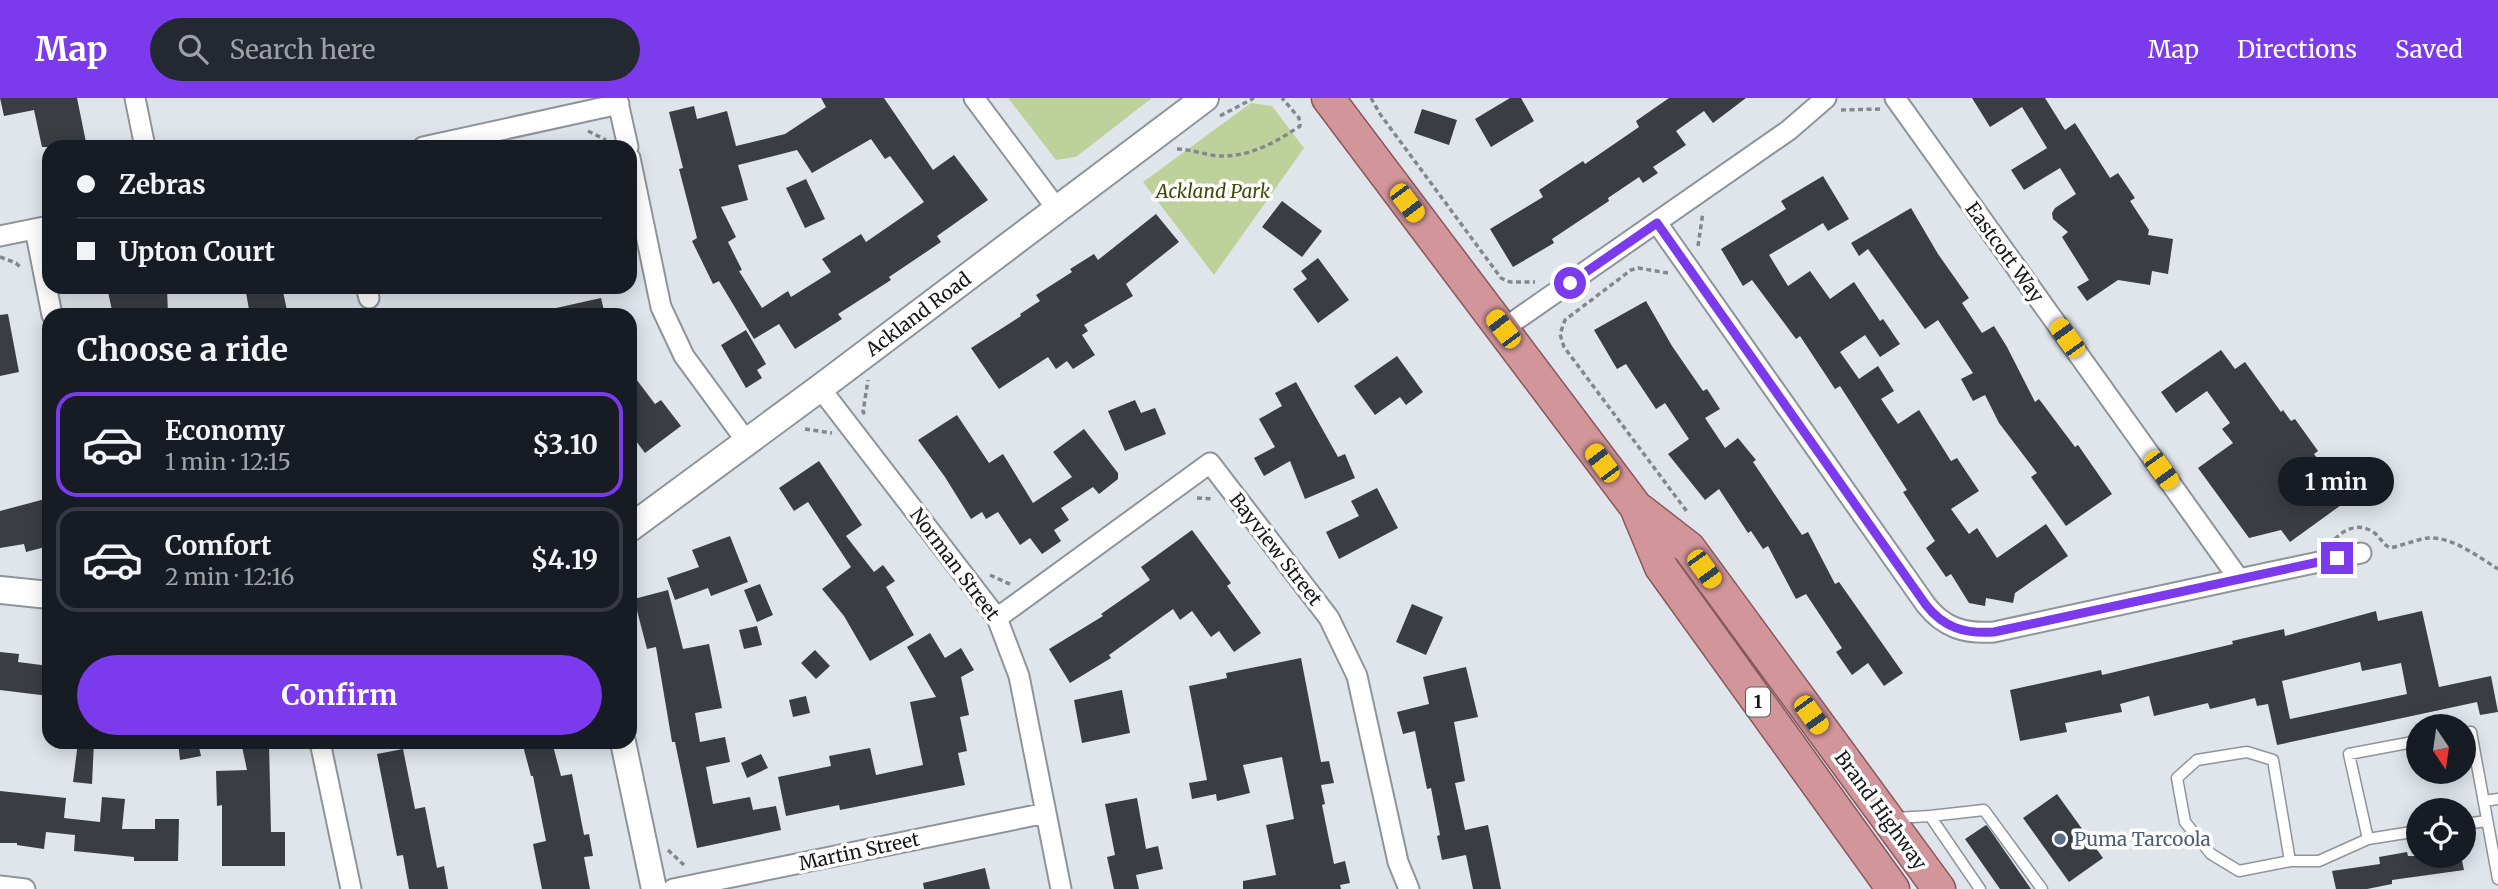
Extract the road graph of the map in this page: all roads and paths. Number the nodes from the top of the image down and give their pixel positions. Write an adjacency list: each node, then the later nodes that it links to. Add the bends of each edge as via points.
1 (135, 98): 10 (street)
2 (974, 98): 15 (street)
3 (1205, 98): 15 (main road, Ackland Road)
4 (1282, 98): 13 (path, via 1300,125 1269,146 1222,156)
5 (1328, 98): 25 (highway, Brand Highway / 1)
6 (1371, 98): 22 (path, via 1501,278 1536,282)
7 (1826, 98): 16 (street, via 1789,130)
8 (1895, 98): 38 (street, Eastcott Way)
9 (618, 101): 11 (street); 12 (street)
10 (144, 140)
11 (453, 140)
12 (626, 140)
13 (1172, 149)
14 (637, 192): 29 (street, via 661,307 684,356)
15 (1057, 209): 26 (main road, Ackland Road)
16 (1657, 223): 25 (street); 38 (street, via 1926,605 1947,626 1994,632)
17 (42, 228): 18 (street)
18 (0, 236)
19 (0, 257): 21 (path)
20 (1674, 270): 24 (path, via 1630,270)
21 (24, 271)
22 (1541, 288)
23 (1558, 311): 24 (path)
24 (1565, 320): 34 (path, via 1560,334 1564,347)
25 (1503, 329): 32 (highway, Brand Highway / 1)
26 (820, 388): 29 (main road, Ackland Road); 41 (street, Norman Street)
27 (806, 429): 28 (path)
28 (828, 432)
29 (747, 442): 33 (main road, Ackland Road)
30 (1193, 498): 31 (path)
31 (1220, 502)
32 (1636, 507): 50 (highway, Brand Highway / 1, via 1689,548); 64 (highway, Brand Highway / 1, via 1661,567)
33 (637, 523)
34 (1695, 523)
35 (2332, 542): 37 (path, via 2350,528 2362,527 2390,548 2430,538 2445,540)
36 (2361, 553): 38 (street)
37 (2498, 569)
38 (2239, 579)
39 (0, 590): 40 (main road)
40 (42, 595)
41 (997, 618): 48 (street, Norman Street, via 1019,676); 63 (street, Bayview Street, via 1210,463 1329,618 1357,676 1398,862)
42 (2406, 743): 54 (lane, via 2349,754)
43 (321, 749): 59 (street)
44 (624, 749): 60 (street)
45 (2476, 759): 47 (lane)
46 (2498, 799): 47 (lane)
47 (2484, 801): 51 (lane)
48 (1046, 813): 61 (street, Martin Street); 62 (street, Norman Street)
49 (1930, 816): 50 (lane); 66 (lane); 67 (lane, via 1984,810)
50 (1888, 819): 65 (highway, Brand Highway / 1)
51 (2487, 821): 52 (lane); 56 (lane)
52 (2476, 822)
53 (2406, 833): 54 (lane)
54 (2368, 839): 55 (lane, via 2319,861)
55 (2290, 861): 55 (lane, via 2273,760 2248,752 2197,760 2177,778 2185,822 2211,854 2239,871)
56 (2498, 879)
57 (0, 886): 58 (street)
58 (25, 889)
59 (351, 889)
60 (654, 889)
61 (673, 889)
62 (1061, 889)
63 (1409, 889)
64 (1893, 889)
65 (1939, 889)
66 (1980, 889)
67 (2042, 889)

